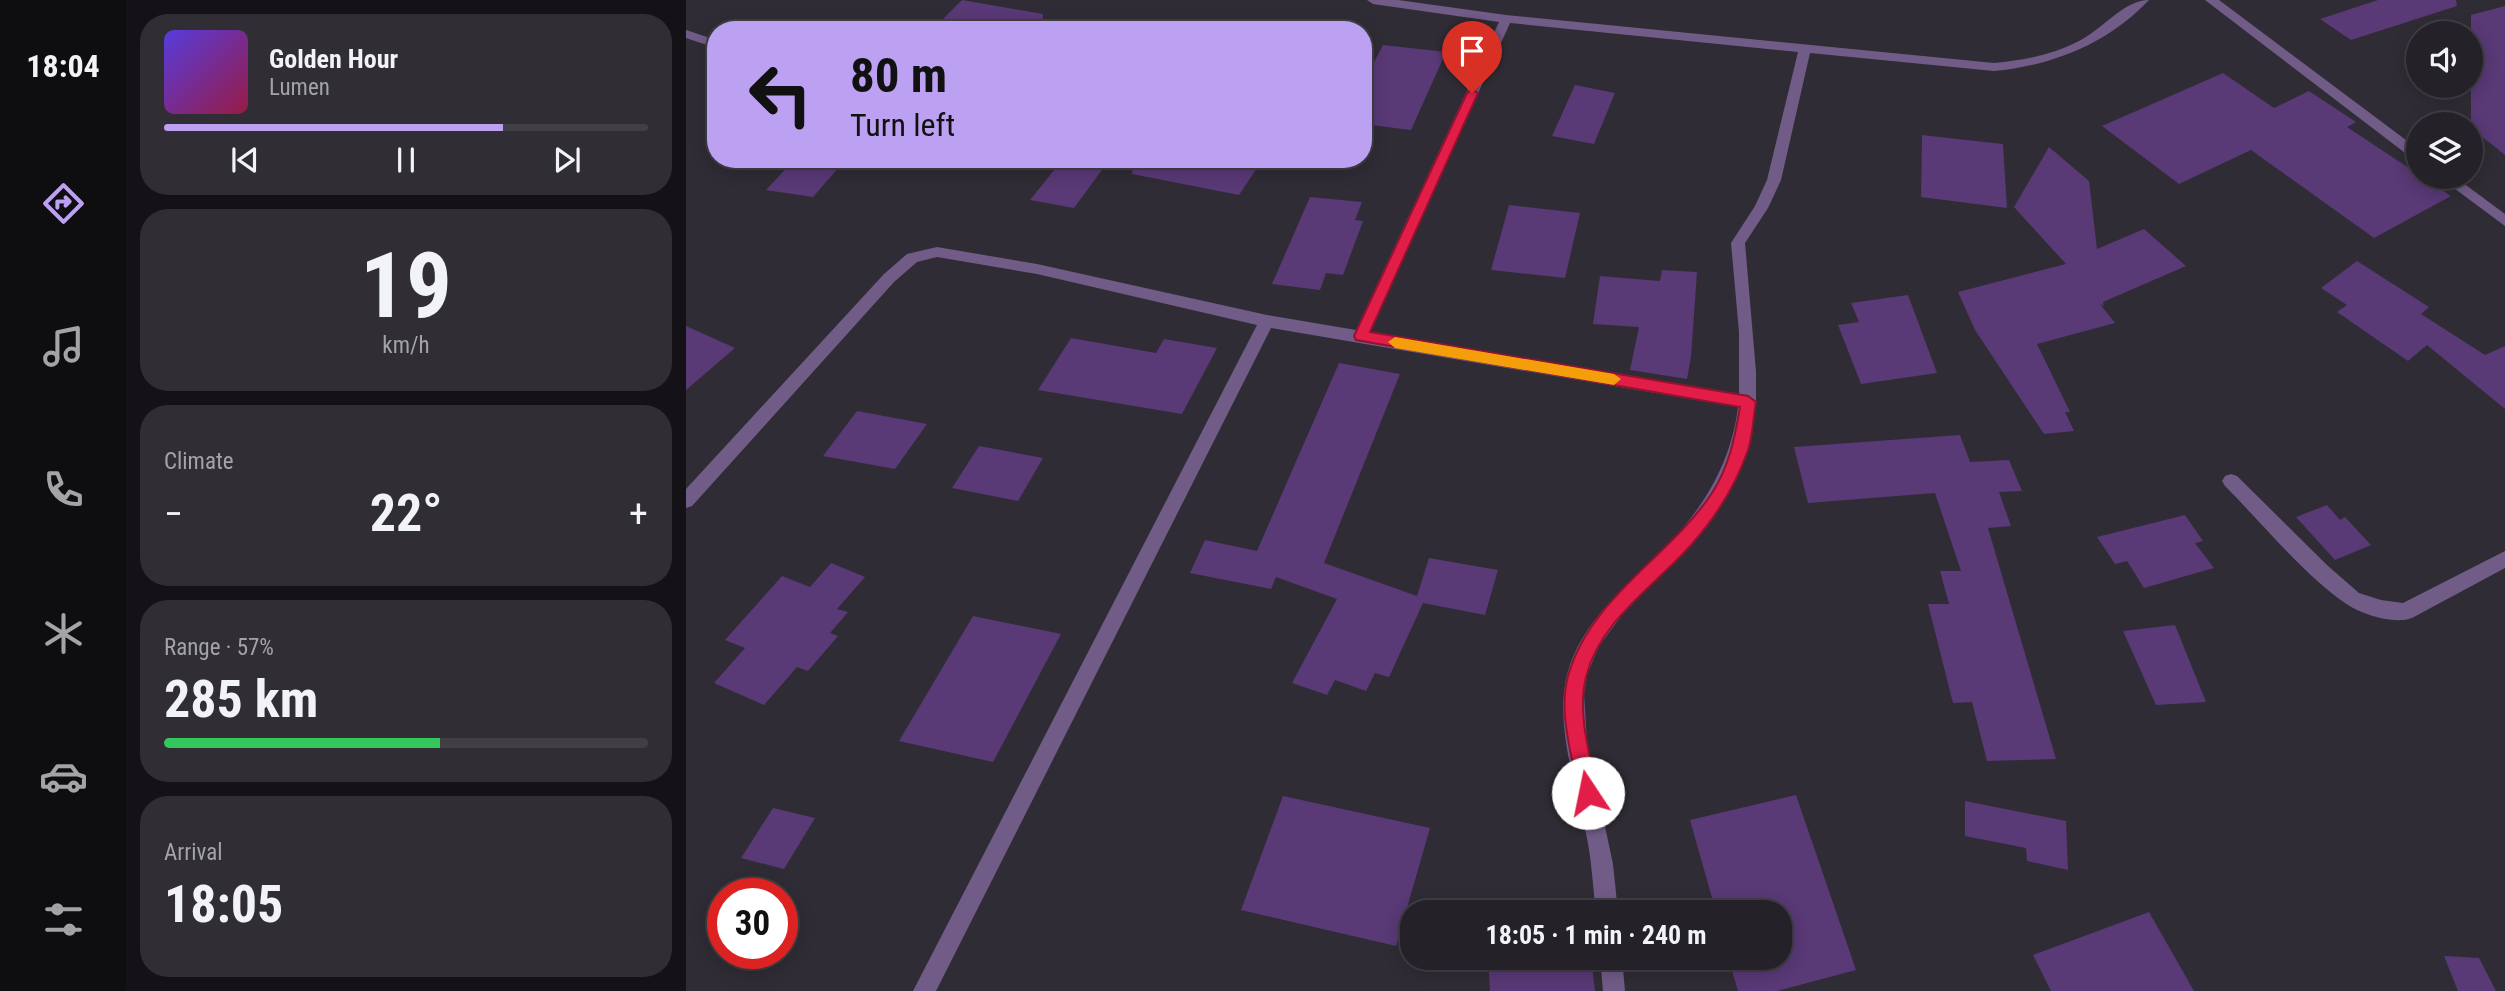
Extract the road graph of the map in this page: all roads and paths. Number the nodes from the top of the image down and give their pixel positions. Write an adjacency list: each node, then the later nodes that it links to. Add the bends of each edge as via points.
1 (1373, 0): 4 (street)
2 (2143, 0): 7 (street, via 2071,51 2021,65 1965,66)
3 (2211, 0): 8 (street)
4 (1506, 19): 7 (street); 12 (street)
5 (686, 34): 6 (street)
6 (707, 41)
7 (1805, 48): 13 (street, via 1774,180 1738,243)
8 (2406, 147)
9 (2462, 189): 10 (street)
10 (2505, 221)
11 (1267, 321): 12 (street); 15 (street, via 1037,269 937,252 912,258); 19 (street)
12 (1361, 336): 13 (street)
13 (1748, 402): 17 (street, via 1741,449 1719,496 1685,540 1620,603 1591,640 1576,678 1574,720)
14 (2231, 481): 16 (street, via 2353,599 2381,609 2405,612)
15 (686, 501)
16 (2505, 559)
17 (1606, 900)
18 (1612, 970): 20 (street)
19 (924, 991)
20 (1614, 991)

